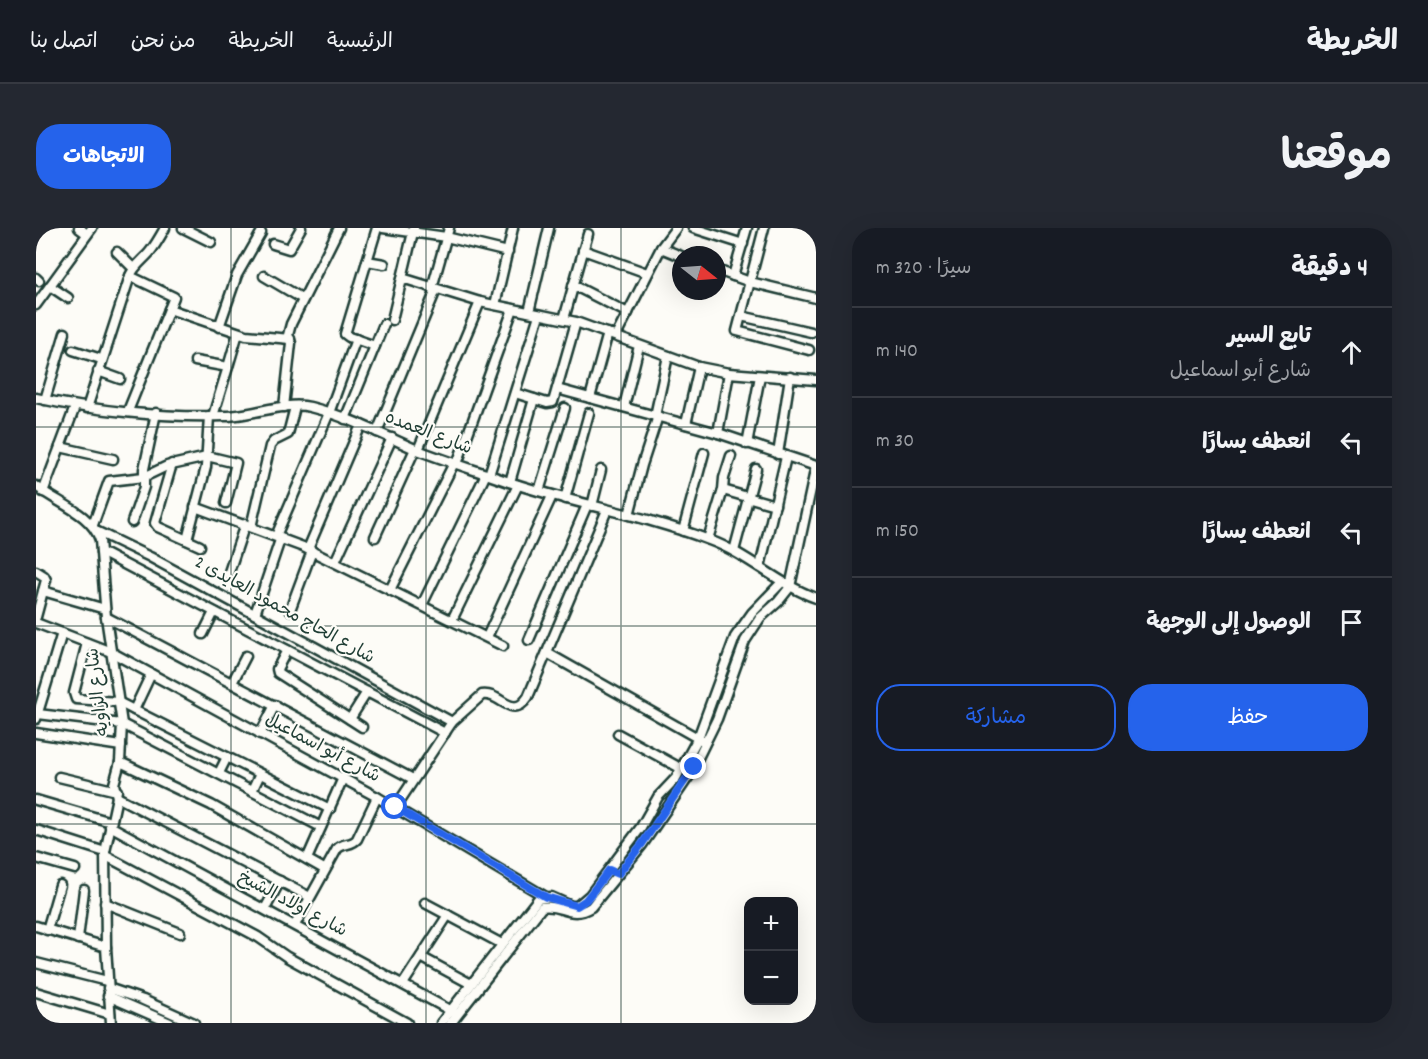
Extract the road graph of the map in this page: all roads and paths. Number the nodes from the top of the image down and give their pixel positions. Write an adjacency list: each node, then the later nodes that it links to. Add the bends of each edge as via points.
1 (79, 228): 16 (street)
2 (165, 228): 30 (street)
3 (183, 228): 20 (street)
4 (301, 228): 21 (street, via 289,249)
5 (339, 228): 42 (street)
6 (376, 228): 28 (street)
7 (383, 228): 15 (street)
8 (449, 228): 19 (street)
9 (513, 228): 26 (street)
10 (549, 228): 48 (street)
11 (676, 228): 23 (street)
12 (693, 228): 22 (street)
13 (747, 228): 22 (street)
14 (765, 228): 36 (street)
15 (414, 230): 19 (street); 35 (street)
16 (90, 231): 38 (street)
17 (261, 233): 54 (street, via 237,275)
18 (588, 234): 24 (street)
19 (446, 237): 26 (street); 39 (street)
20 (211, 242)
21 (273, 244)
22 (743, 244): 34 (street)
23 (661, 248): 27 (street); 31 (street)
24 (583, 250): 31 (street); 37 (street)
25 (117, 252): 30 (street)
26 (507, 252): 45 (street)
27 (672, 252)
28 (367, 261): 29 (street); 60 (street, via 345,334)
29 (384, 264)
30 (132, 272): 46 (street, via 155,290 174,297); 66 (street)
31 (647, 273): 49 (street)
32 (726, 273): 34 (street)
33 (264, 276): 42 (street)
34 (733, 276): 36 (street)
35 (402, 278): 39 (street); 61 (street, via 388,322)
36 (750, 282): 41 (street); 51 (street)
37 (573, 285): 49 (street); 52 (street)
38 (50, 286): 40 (street); 44 (street)
39 (434, 289): 43 (street); 96 (street)
40 (68, 298)
41 (816, 298)
42 (303, 299): 59 (street, via 291,324)
43 (480, 302): 45 (street); 101 (street)
44 (36, 305)
45 (495, 305): 47 (street)
46 (169, 309): 54 (street); 87 (street)
47 (513, 309): 48 (street); 107 (street)
48 (529, 312): 50 (street)
49 (628, 313): 58 (street)
50 (540, 315): 52 (street); 77 (street)
51 (741, 315): 55 (street); 64 (street, via 737,330 740,333)
52 (564, 320): 53 (street)
53 (576, 322): 58 (street); 76 (street)
54 (219, 327): 57 (street)
55 (811, 332)
56 (65, 333): 79 (street)
57 (238, 333): 59 (street); 68 (street)
58 (612, 335): 62 (street); 78 (street)
59 (290, 339): 85 (street)
60 (356, 339): 61 (street); 90 (street)
61 (375, 346): 93 (street)
62 (639, 346): 65 (street); 83 (street)
63 (73, 350): 66 (street)
64 (809, 350)
65 (668, 356): 69 (street); 92 (street)
66 (101, 359): 70 (street)
67 (195, 362): 68 (street)
68 (228, 367): 91 (street)
69 (699, 367): 71 (street); 94 (street)
70 (98, 371): 74 (street); 84 (street)
71 (729, 373): 72 (street); 97 (street)
72 (760, 376): 73 (street); 99 (street)
73 (790, 377): 75 (street); 103 (street)
74 (120, 379)
75 (813, 380)
76 (557, 389): 78 (street); 80 (street, via 553,402)
77 (515, 393): 80 (street); 112 (street)
78 (590, 398): 83 (street)
79 (40, 399): 81 (street, شارع العمده)
80 (534, 399): 114 (street)
81 (75, 407): 84 (street, شارع العمده); 100 (street)
82 (295, 407): 85 (street, شارع العمده); 90 (street, شارع العمده); 128 (street, via 288,434 270,446)
83 (624, 407): 92 (street)
84 (87, 408): 87 (street, شارع العمده)
85 (284, 408): 91 (street, شارع العمده)
86 (565, 408): 117 (street)
87 (128, 411): 89 (street, شارع العمده)
88 (589, 412): 120 (street)
89 (156, 413): 91 (street, شارع العمده); 113 (street)
90 (329, 413): 93 (street, شارع العمده); 131 (street)
91 (211, 416): 105 (street)
92 (656, 416): 94 (street); 126 (street)
93 (345, 419): 95 (street, شارع العمده)
94 (686, 424): 97 (street)
95 (361, 425): 96 (street, شارع العمده); 136 (street)
96 (377, 432): 98 (street, شارع العمده)
97 (718, 433): 99 (street)
98 (392, 438): 101 (street, شارع العمده); 139 (street)
99 (747, 444): 103 (street)
100 (60, 447): 106 (street); 115 (street)
101 (416, 449): 107 (street, شارع العمده); 132 (street)
102 (704, 453): 130 (street)
103 (782, 455): 109 (street); 123 (street)
104 (731, 456): 116 (street)
105 (207, 457): 108 (street); 121 (street, via 236,463); 124 (street)
106 (113, 459)
107 (456, 463): 112 (street, شارع العمده); 144 (street)
108 (172, 464): 113 (street); 134 (street, via 155,523)
109 (816, 466): 143 (street)
110 (756, 469): 119 (street)
111 (601, 470): 122 (street)
112 (488, 475): 114 (street, شارع العمده); 147 (street)
113 (144, 477): 127 (street); 129 (street, via 107,483)
114 (514, 484): 117 (street, شارع العمده); 155 (street)
115 (39, 489): 129 (street)
116 (723, 490): 119 (street); 133 (street)
117 (539, 491): 118 (street, شارع العمده)
118 (552, 495): 120 (street, شارع العمده); 160 (street)
119 (748, 497): 123 (street); 137 (street)
120 (565, 499): 122 (street, شارع العمده)
121 (226, 503)
122 (589, 505): 125 (street, شارع العمده); 161 (street)
123 (775, 505): 140 (street)
124 (195, 507): 128 (street); 134 (street)
125 (607, 510): 126 (street, شارع العمده); 166 (street)
126 (629, 515): 130 (street, شارع العمده)
127 (132, 522)
128 (248, 526): 131 (street); 142 (street)
129 (95, 529): 138 (street, شارع الزاويه); 152 (street, شارع الحاج محمود العايدى 2)
130 (684, 531): 133 (street, شارع العمده)
131 (278, 537): 136 (street); 152 (street)
132 (375, 537)
133 (708, 539): 137 (street, شارع العمده)
134 (187, 540): 135 (street)
135 (200, 546)
136 (310, 550): 139 (street); 149 (street)
137 (734, 551): 140 (street, شارع العمده)
138 (101, 552): 150 (street); 151 (street, شارع الزاويه)
139 (335, 562): 144 (street)
140 (760, 567): 143 (street, شارع العمده)
141 (36, 571): 145 (street, via 45,578)
142 (228, 575)
143 (786, 584): 146 (street, شارع العمده); 183 (street, via 752,613 735,637); 184 (street, via 778,603 745,641)
144 (390, 590): 147 (street)
145 (43, 591): 148 (street); 151 (street)
146 (816, 598)
147 (422, 605): 155 (street)
148 (37, 606): 153 (street)
149 (290, 610)
150 (214, 612): 158 (street); 159 (street)
151 (106, 613): 165 (street, شارع الزاويه); 169 (street)
152 (255, 614): 154 (street, شارع الحاج محمود العايدى 2)
153 (36, 617)
154 (265, 619): 159 (street); 176 (street, شارع الحاج محمود العايدى 2)
155 (452, 620): 160 (street)
156 (36, 623): 157 (street, شارع أبو اسماعيل)
157 (62, 633): 162 (street, شارع أبو اسماعيل); 174 (street)
158 (203, 634)
159 (258, 634): 164 (street)
160 (487, 637): 163 (street)
161 (529, 640)
162 (87, 643): 165 (street, شارع أبو اسماعيل); 171 (street, via 75,697)
163 (503, 646)
164 (287, 650): 170 (street); 175 (street, via 278,673)
165 (111, 652): 168 (street, شارع أبو اسماعيل); 171 (street, شارع الزاويه)
166 (547, 652): 176 (street, via 524,704 511,707 485,694); 183 (street)
167 (246, 656): 169 (street)
168 (151, 674): 173 (street); 181 (street, شارع أبو اسماعيل)
169 (232, 683): 172 (street)
170 (367, 692): 175 (street); 180 (street)
171 (118, 702): 173 (street); 177 (street, شارع الزاويه)
172 (275, 705): 181 (street); 193 (street)
173 (134, 710): 186 (street)
174 (37, 713): 177 (street)
175 (350, 719): 178 (street)
176 (452, 722): 180 (street)
177 (122, 724): 185 (street, شارع الزاويه); 189 (street)
178 (362, 727)
179 (36, 733): 185 (street)
180 (445, 733): 193 (street)
181 (260, 734): 192 (street, شارع أبو اسماعيل)
182 (618, 734): 188 (street)
183 (698, 738): 184 (street); 188 (street)
184 (707, 742): 209 (street, via 689,776)
185 (122, 746): 187 (street, شارع الزاويه)
186 (227, 757): 189 (street); 190 (street)
187 (120, 762): 195 (street, شارع الزاويه, via 114,784); 205 (street, via 212,805)
188 (682, 769): 208 (street, via 658,797)
189 (219, 773): 194 (street)
190 (260, 774): 194 (street); 199 (street)
191 (58, 777): 195 (street)
192 (343, 778): 196 (street, شارع أبو اسماعيل); 199 (street)
193 (413, 779): 198 (street)
194 (252, 790): 201 (street)
195 (117, 794): 200 (street, شارع الزاويه); 210 (street)
196 (377, 797): 198 (street, شارع أبو اسماعيل); 207 (street, via 355,842 340,845)
197 (36, 800): 200 (street, شارع اولاد الشيخ)
198 (395, 807): 214 (street, شارع أبو اسماعيل)
199 (330, 809): 201 (street)
200 (110, 824): 203 (street, شارع الزاويه); 217 (street, شارع اولاد الشيخ)
201 (321, 827): 205 (street)
202 (36, 830): 203 (street)
203 (106, 854): 215 (street, شارع الزاويه); 237 (street)
204 (36, 858): 206 (street)
205 (308, 859): 207 (street)
206 (75, 869)
207 (324, 869): 213 (street)
208 (609, 870): 209 (street); 218 (street, via 586,900)
209 (618, 874): 218 (street, via 591,907 579,913)
210 (280, 881): 213 (street); 217 (street)
211 (60, 885): 222 (street)
212 (84, 890): 224 (street)
213 (310, 897): 220 (street)
214 (546, 897): 218 (street, شارع أبو اسماعيل); 225 (street, via 534,902)
215 (105, 903): 223 (street); 226 (street, شارع الزاويه)
216 (425, 903): 219 (street)
217 (265, 909): 220 (street, شارع اولاد الشيخ)
218 (572, 910): 233 (street, via 542,908)
219 (448, 915): 225 (street); 227 (street)
220 (294, 925): 229 (street, شارع اولاد الشيخ)
221 (36, 926): 222 (street)
222 (47, 930): 224 (street)
223 (180, 933)
224 (78, 939): 226 (street)
225 (502, 944): 230 (street)
226 (106, 947): 231 (street, شارع الزاويه)
227 (421, 957): 229 (street); 230 (street)
228 (36, 963): 231 (street)
229 (403, 984): 233 (street, شارع اولاد الشيخ)
230 (471, 984): 233 (street)
231 (108, 988): 234 (street, شارع الزاويه); 235 (street); 236 (street)
232 (36, 992): 234 (street)
233 (454, 1012): 238 (street); 239 (street)
234 (110, 1018)
235 (170, 1023)
236 (194, 1023)
237 (406, 1023)
238 (441, 1023)
239 (451, 1023)

